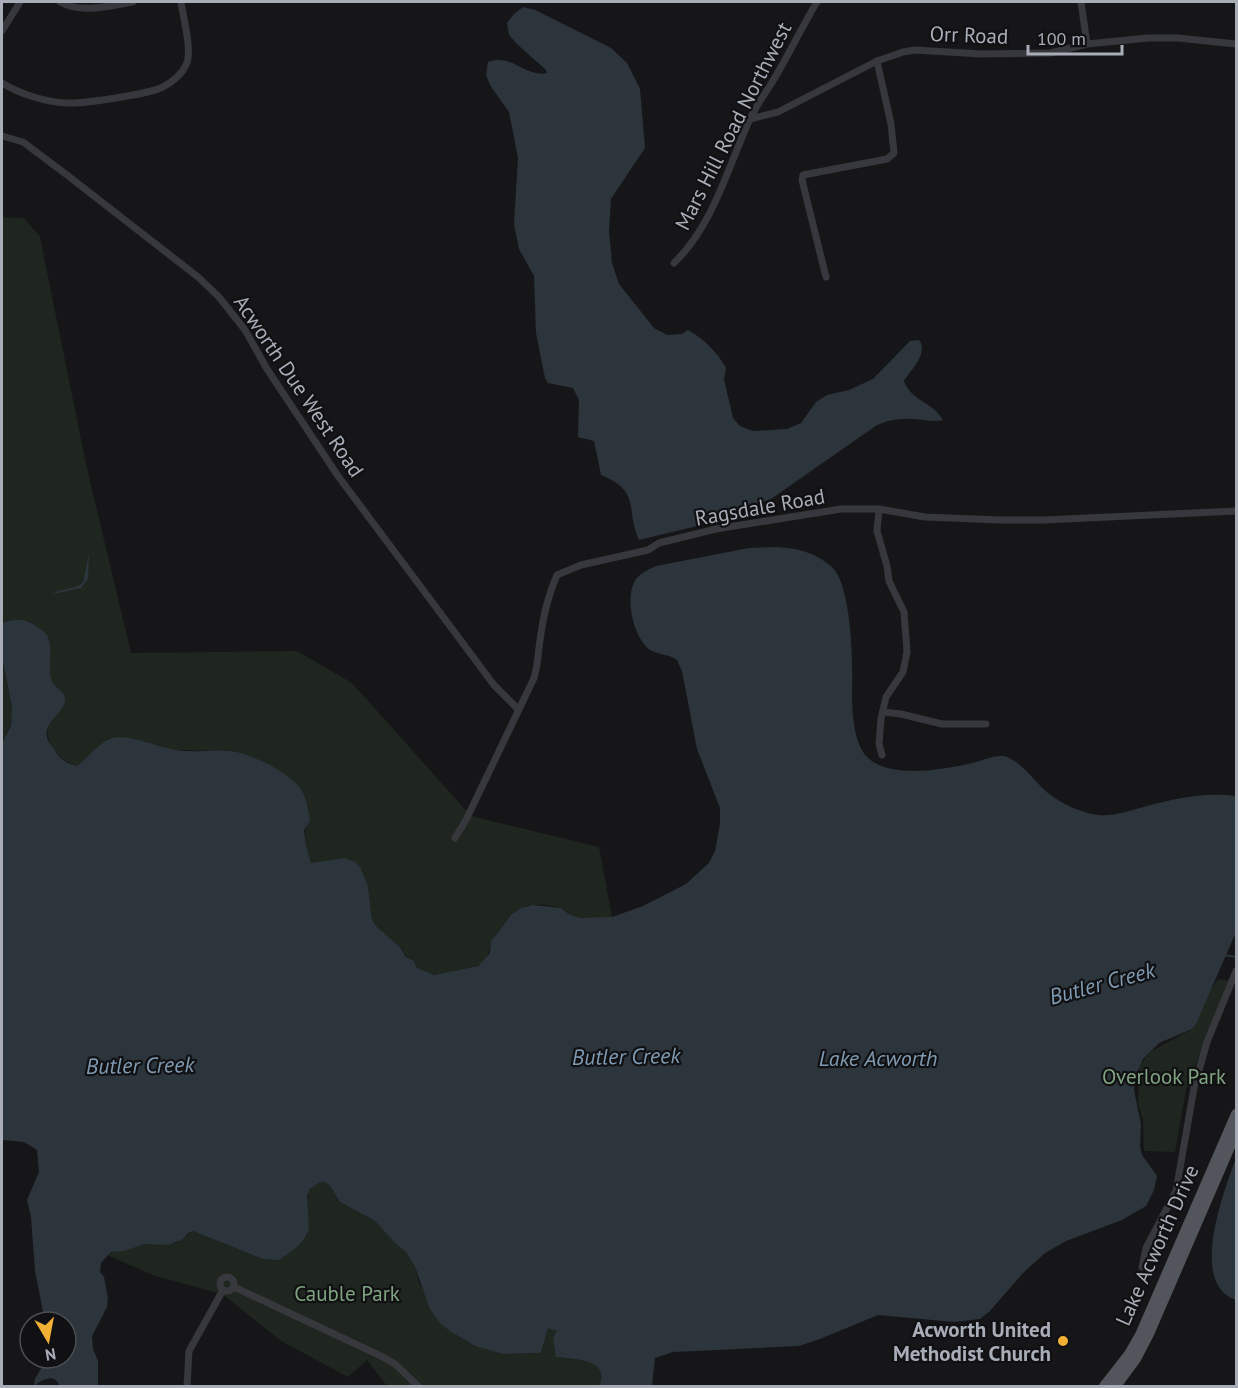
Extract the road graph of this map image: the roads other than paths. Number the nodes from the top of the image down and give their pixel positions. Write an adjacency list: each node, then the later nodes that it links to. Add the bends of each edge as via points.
1 (20, 2): 7 (street)
2 (60, 2): 3 (street, via 92,9)
3 (133, 2)
4 (181, 2): 11 (street, via 189,52 187,64 162,88 67,104 15,91)
5 (817, 2): 12 (street, Mars Hill Road Northwest)
6 (1081, 2): 8 (street)
7 (2, 31)
8 (1087, 44): 9 (street, Orr Road, via 1148,38); 10 (street, Orr Road, via 1051,53 915,50)
9 (1236, 44)
10 (877, 62): 12 (street, Orr Road, via 778,112); 15 (street, via 894,153 887,159 803,175)
11 (2, 83)
12 (750, 119): 14 (street, Mars Hill Road Northwest, via 717,198 685,252)
13 (2, 136): 18 (street, Acworth Due West Road, via 23,142 49,161 219,297 245,330 338,476 494,685)
14 (674, 263)
15 (826, 277)
16 (879, 509): 17 (street, Ragsdale Road, via 961,520); 18 (street, Ragsdale Road, via 841,509 748,522 659,543 648,550 581,565 557,575 546,606 537,669); 19 (street, via 877,531 889,581 904,612 907,652 903,672 886,697)
17 (1236, 511)
18 (518, 709): 22 (street, Ragsdale Road)
19 (883, 712): 20 (street, via 942,724); 21 (street, via 879,744)
20 (986, 724)
21 (882, 755)
22 (455, 838)
23 (1236, 971): 27 (street, via 1207,1042 1194,1088 1176,1191 1146,1248)
24 (1236, 1114): 26 (main road, Lake Acworth Drive)
25 (1236, 1133): 26 (main road, Lake Acworth Drive)
26 (1195, 1217): 32 (main road, Lake Acworth Drive, via 1140,1335); 33 (main road, Lake Acworth Drive, via 1143,1345)
27 (1142, 1266)
28 (234, 1287): 29 (street); 29 (street, via 234,1279 225,1277 220,1284); 31 (street, via 381,1356)
29 (223, 1290): 30 (street, via 189,1351)
30 (187, 1386)
31 (418, 1386)
32 (1104, 1386)
33 (1116, 1386)

